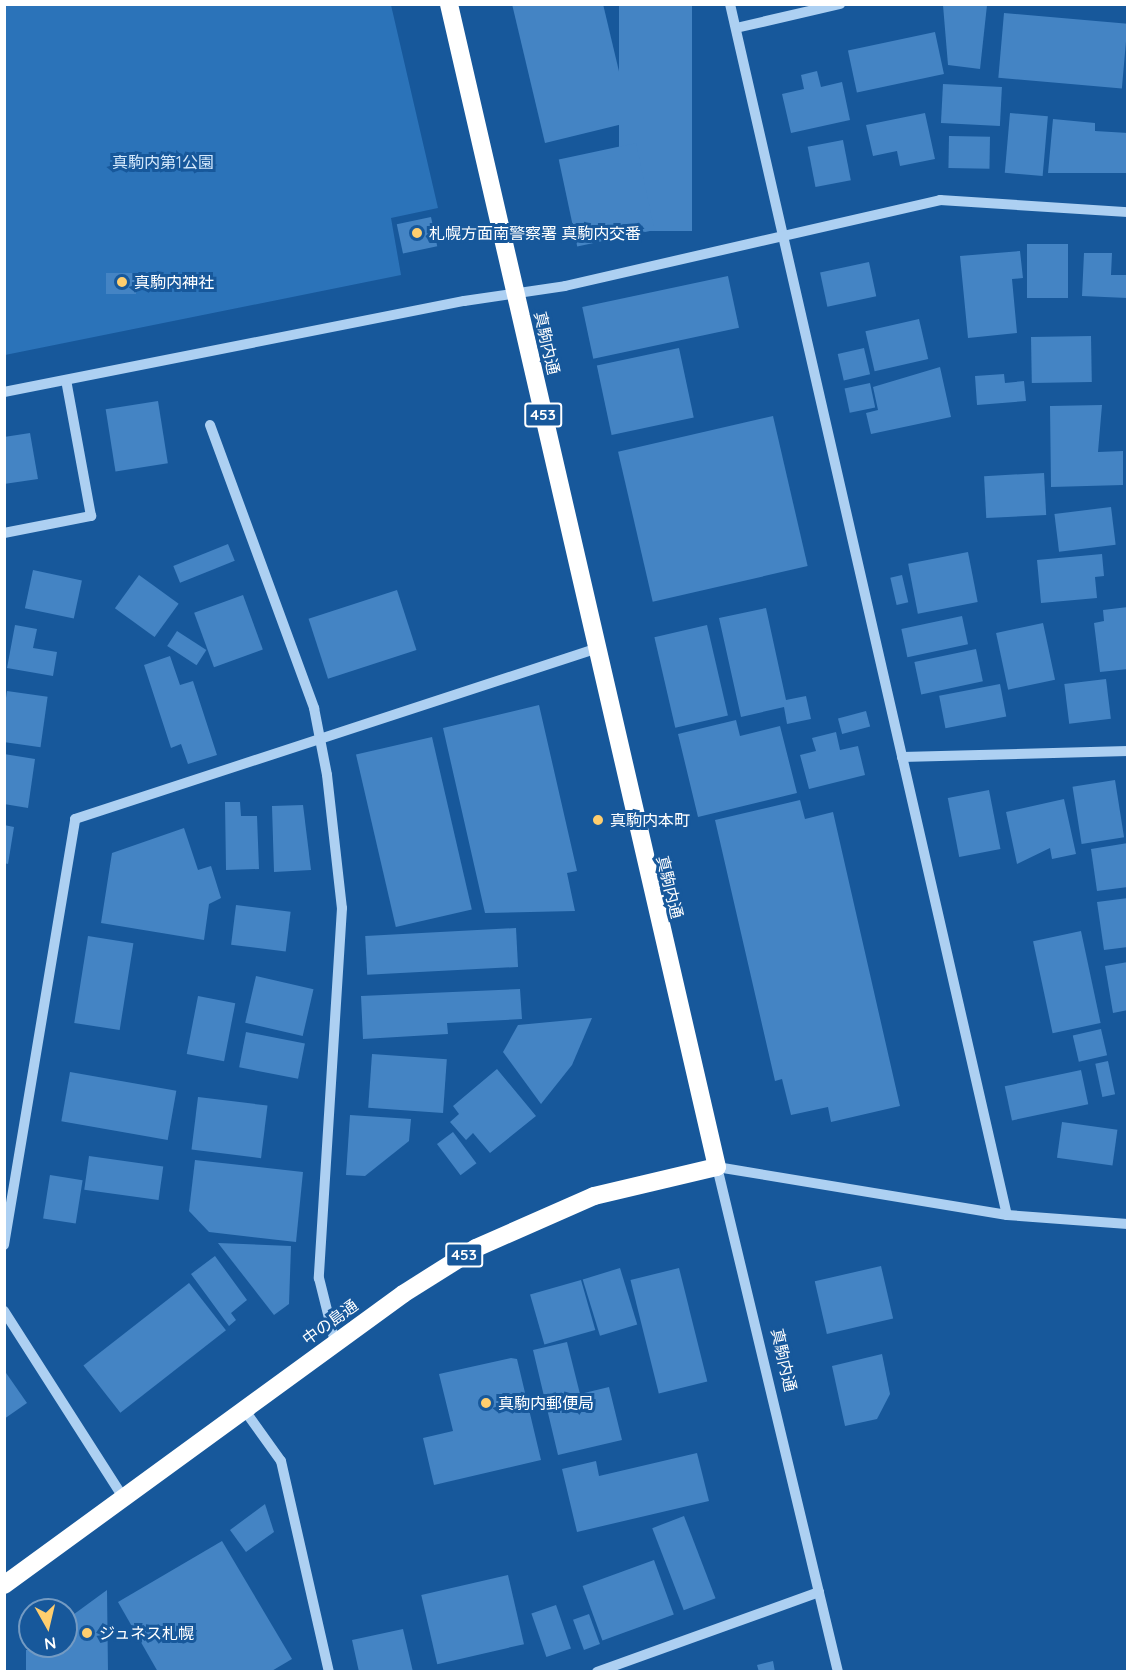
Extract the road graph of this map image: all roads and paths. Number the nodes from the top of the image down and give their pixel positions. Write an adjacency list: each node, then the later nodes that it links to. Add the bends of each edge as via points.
1 (449, 4): 7 (highway, 真駒内通 / 453)
2 (730, 4): 4 (street)
3 (840, 4): 4 (street)
4 (736, 28): 6 (street)
5 (1128, 212): 6 (street, via 940,200)
6 (782, 236): 7 (street); 15 (street)
7 (516, 293): 8 (street); 12 (highway, 真駒内通 / 453)
8 (66, 380): 9 (street); 11 (street, via 91,516)
9 (4, 392)
10 (210, 425): 13 (street, via 314,708)
11 (4, 533)
12 (595, 649): 13 (street); 16 (highway, 真駒内通 / 453)
13 (321, 743): 19 (street, via 75,819); 21 (street, via 342,908 320,1278)
14 (1128, 751): 15 (street)
15 (902, 757): 17 (street)
16 (717, 1167): 17 (street); 21 (highway, 中の島通 / 453, via 594,1197 507,1232 413,1287); 25 (street, 真駒内通)
17 (1006, 1215): 18 (street)
18 (1128, 1224)
19 (4, 1245)
20 (4, 1311): 23 (street)
21 (335, 1342): 22 (highway, 中の島通 / 453)
22 (243, 1408): 23 (highway, 中の島通 / 453); 26 (street, via 281,1461)
23 (123, 1497): 24 (highway, 中の島通 / 453)
24 (4, 1585)
25 (819, 1592): 27 (street); 28 (street, 真駒内通)
26 (329, 1671)
27 (597, 1671)
28 (838, 1671)

